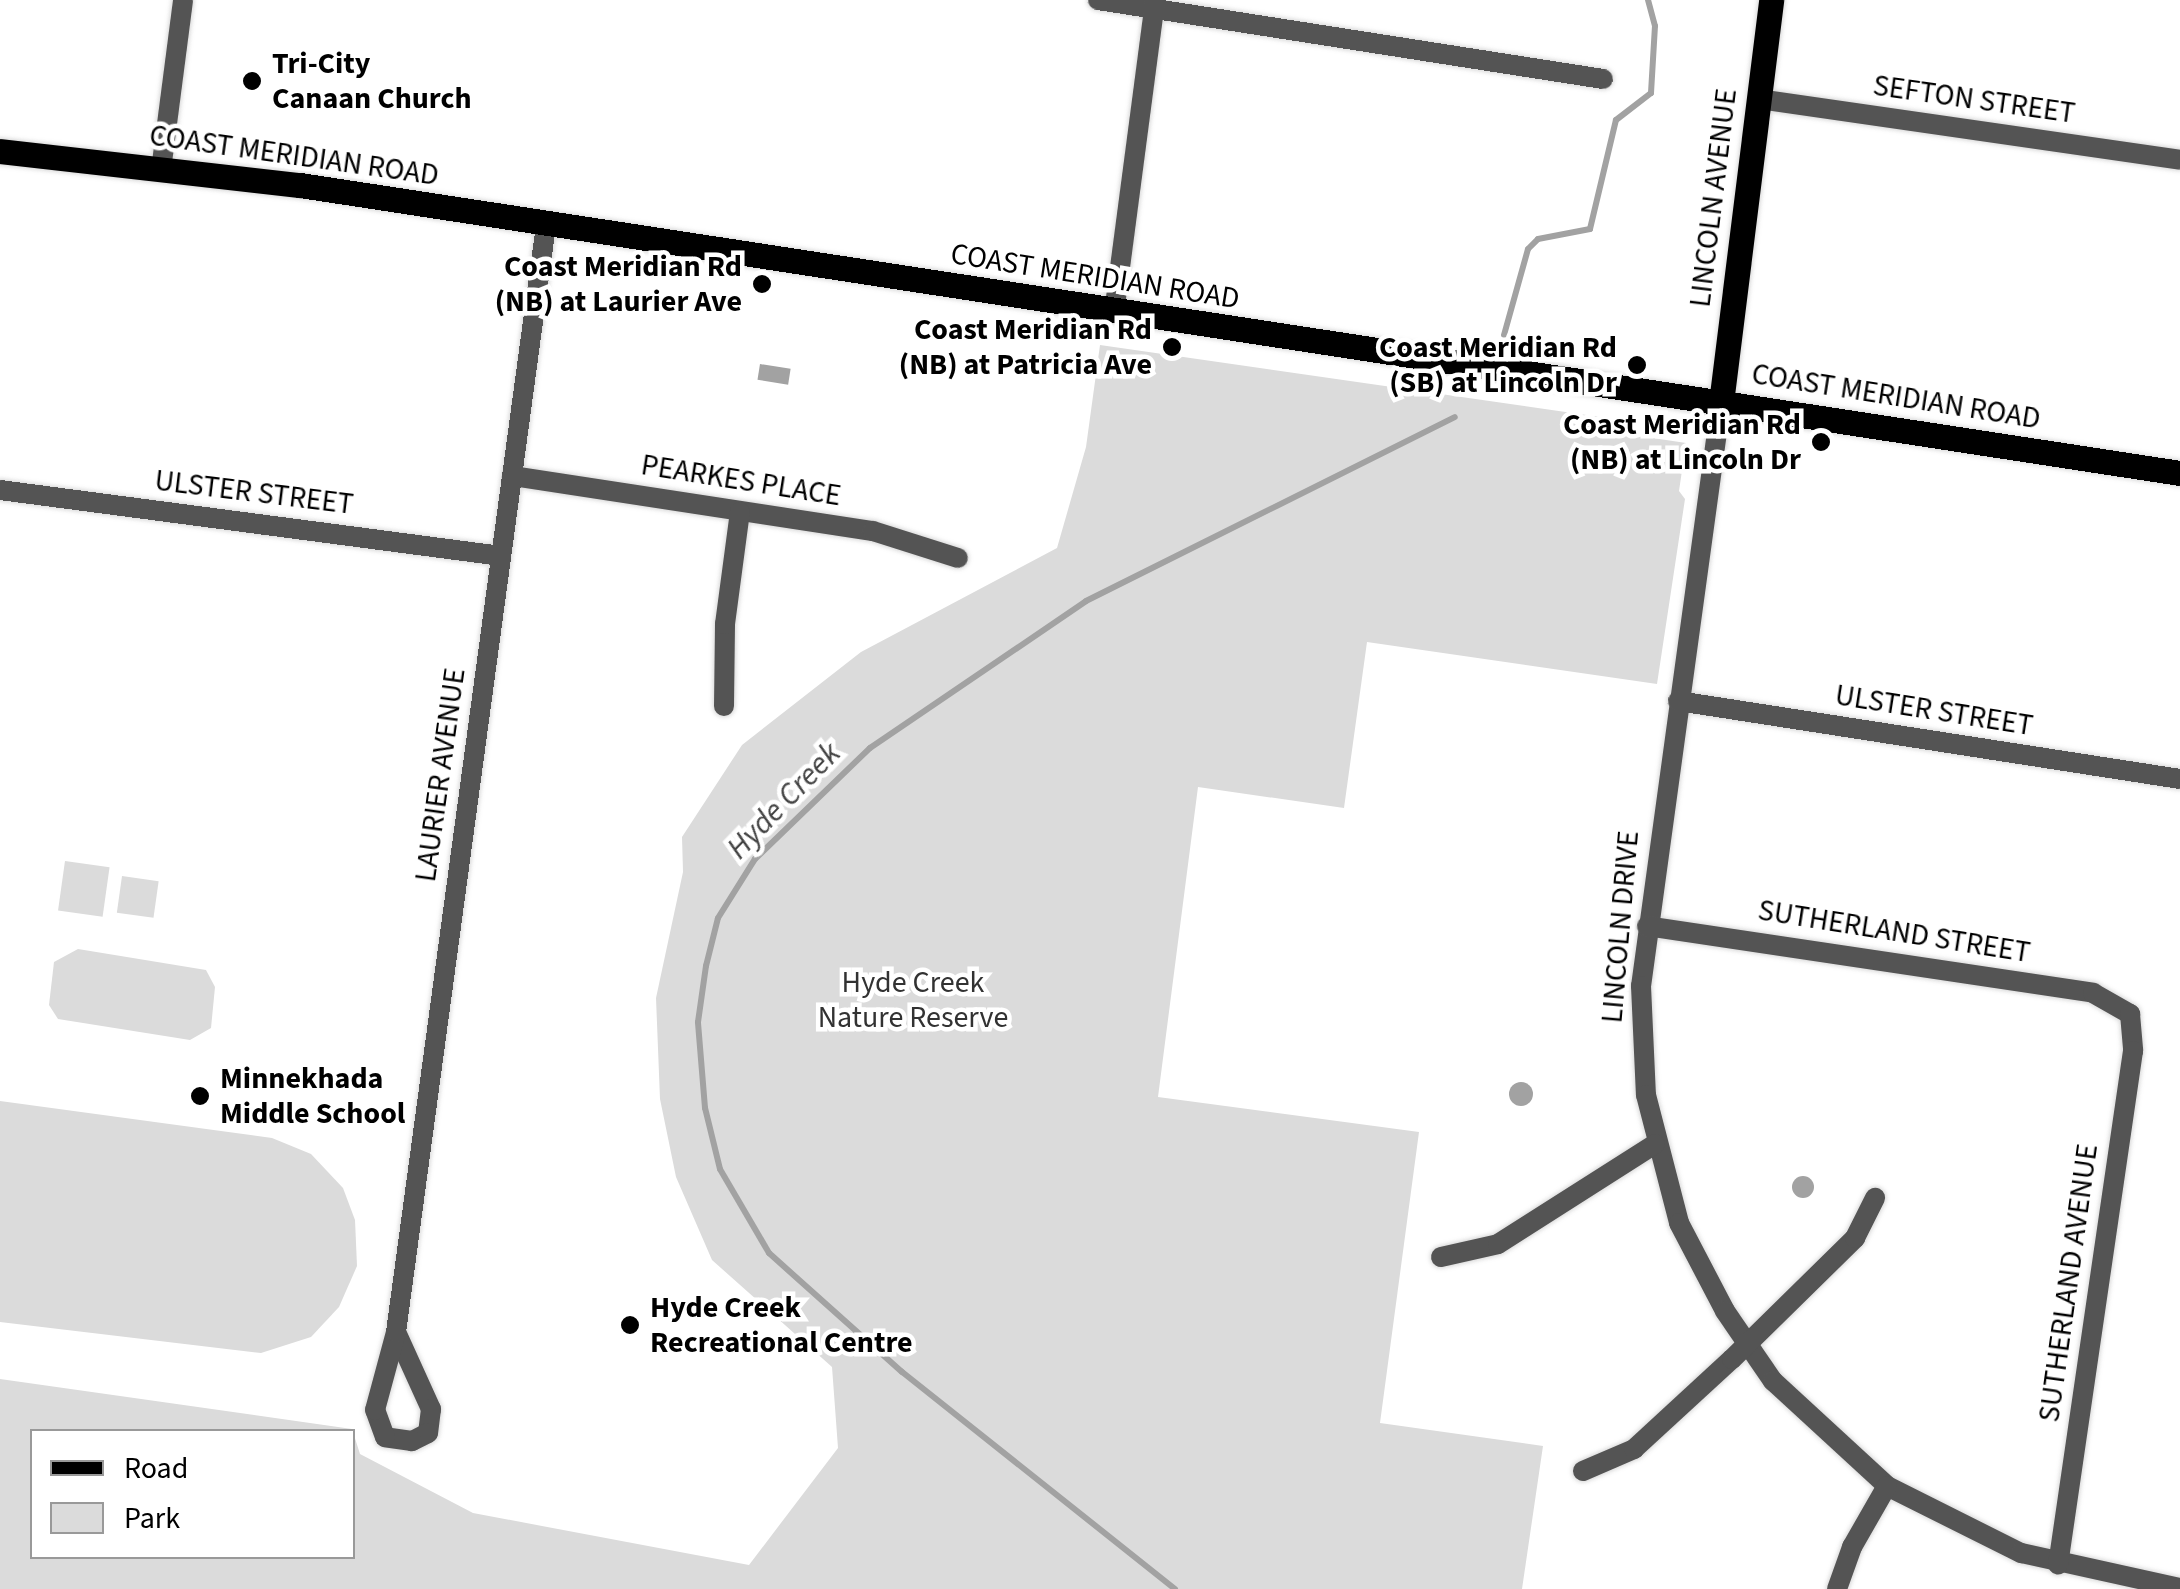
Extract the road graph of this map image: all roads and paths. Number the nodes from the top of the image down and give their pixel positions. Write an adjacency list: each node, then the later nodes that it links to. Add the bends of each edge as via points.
1 (183, 0): 9 (street)
2 (1098, 0): 4 (street)
3 (1771, 0): 6 (main road, LINCOLN AVENUE)
4 (1154, 4): 5 (street); 11 (street)
5 (1602, 80)
6 (1759, 99): 8 (street, SEFTON STREET); 12 (main road, LINCOLN AVENUE)
7 (0, 151): 9 (main road, COAST MERIDIAN ROAD)
8 (2180, 160)
9 (161, 170): 10 (main road, COAST MERIDIAN ROAD)
10 (546, 225): 11 (main road, COAST MERIDIAN ROAD); 14 (street, LAURIER AVENUE)
11 (1114, 313): 12 (main road, COAST MERIDIAN ROAD)
12 (1721, 403): 13 (main road, COAST MERIDIAN ROAD); 19 (street, LINCOLN DRIVE)
13 (2180, 473)
14 (512, 476): 16 (street, PEARKES PLACE); 17 (street, LAURIER AVENUE)
15 (0, 490): 17 (street, ULSTER STREET)
16 (740, 512): 18 (street, PEARKES PLACE, via 873,531); 20 (street, via 725,624)
17 (501, 556): 27 (street, LAURIER AVENUE)
18 (958, 558)
19 (1678, 701): 21 (street, ULSTER STREET); 22 (street, LINCOLN DRIVE)
20 (724, 706)
21 (2180, 779)
22 (1646, 926): 23 (street, SUTHERLAND STREET, via 2093,993); 24 (street, LINCOLN DRIVE, via 1640,1017)
23 (2127, 1010): 31 (street, SUTHERLAND AVENUE, via 2133,1051)
24 (1655, 1144): 26 (street, via 1498,1244); 28 (street, LINCOLN DRIVE, via 1679,1223)
25 (1874, 1198): 28 (street, via 1856,1238)
26 (1441, 1257)
27 (396, 1332): 27 (street, LAURIER AVENUE, via 374,1417 385,1436 407,1441 428,1433 432,1417)
28 (1746, 1345): 29 (street, via 1634,1449); 30 (street, LINCOLN DRIVE, via 1802,1413)
29 (1583, 1471)
30 (1888, 1486): 31 (street, LINCOLN DRIVE, via 1986,1540); 33 (street, via 1852,1547)
31 (2058, 1565): 32 (street, LINCOLN DRIVE)
32 (2180, 1588)
33 (1837, 1589)

